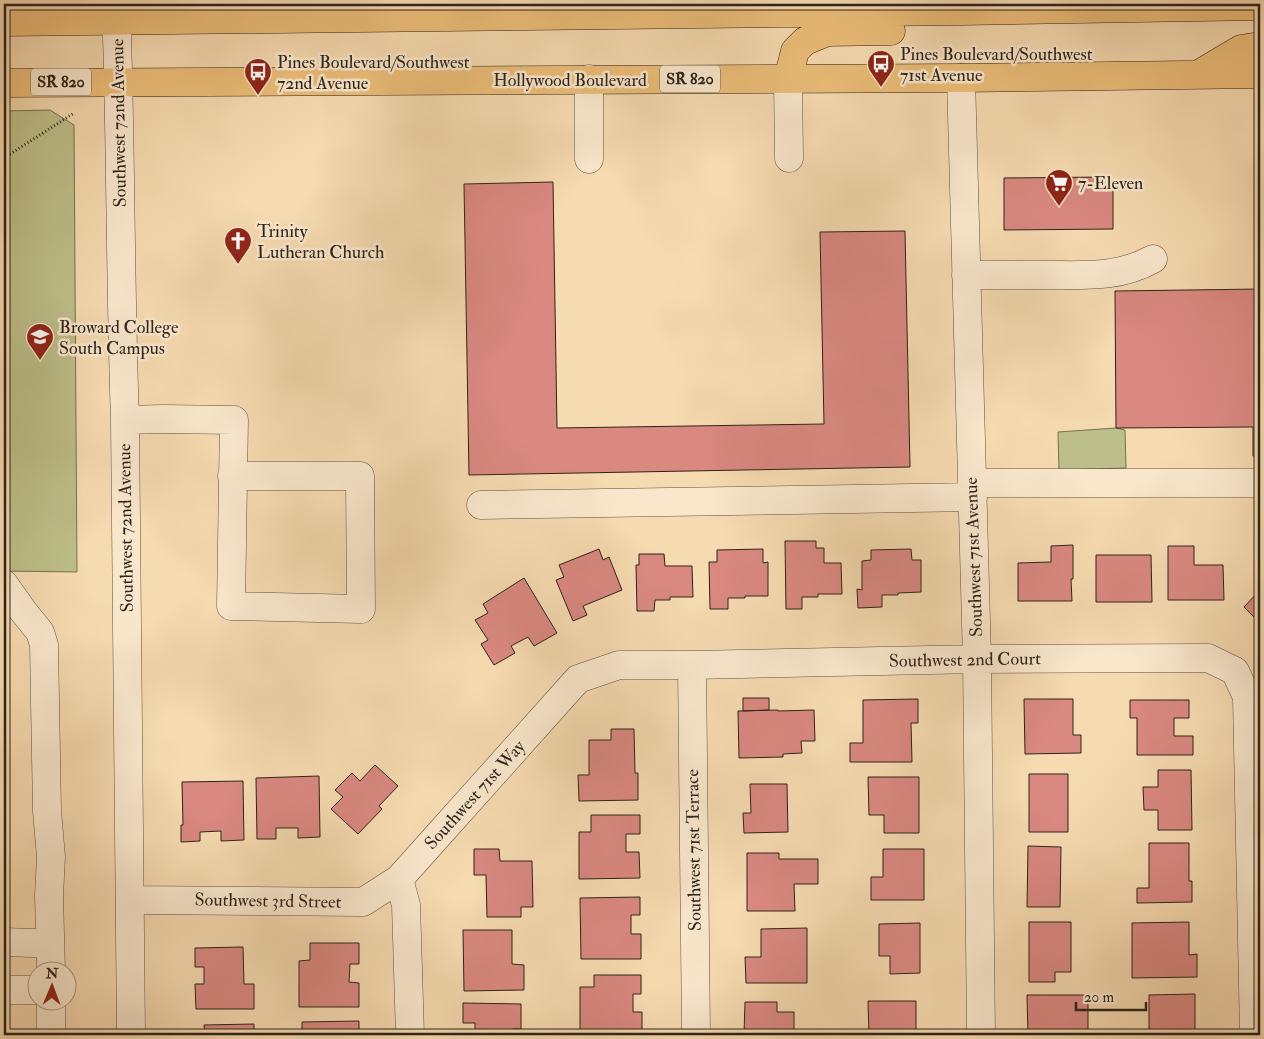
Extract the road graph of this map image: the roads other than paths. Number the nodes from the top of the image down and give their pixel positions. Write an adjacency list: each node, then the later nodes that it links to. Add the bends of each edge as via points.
1 (1260, 6): 2 (highway)
2 (1014, 10): 3 (highway); 9 (highway, via 1002,30 828,32 805,41 795,51)
3 (116, 12): 4 (highway); 11 (street, Southwest 72nd Avenue)
4 (4, 22)
5 (1260, 46): 7 (highway, via 1241,49)
6 (1260, 74): 7 (highway, Hollywood Boulevard / SR 820)
7 (1198, 75): 8 (highway, Hollywood Boulevard / SR 820)
8 (961, 78): 9 (highway, Hollywood Boulevard / SR 820); 16 (street, Southwest 71st Avenue)
9 (788, 79): 10 (highway, Hollywood Boulevard / SR 820); 13 (street)
10 (588, 80): 11 (highway, Hollywood Boulevard / SR 820); 14 (street)
11 (119, 82): 12 (highway, SR 820); 17 (street, Southwest 72nd Avenue)
12 (4, 83)
13 (789, 158)
14 (589, 159)
15 (1153, 259): 16 (street, via 1142,266 1103,275)
16 (966, 275): 20 (street, Southwest 71st Avenue)
17 (125, 420): 18 (street, via 234,420); 27 (street, Southwest 72nd Avenue)
18 (232, 476): 18 (street, via 231,606 361,609 360,476)
19 (1260, 483): 20 (street)
20 (972, 490): 21 (street); 24 (street, Southwest 71st Avenue)
21 (481, 505)
22 (4, 584): 23 (street)
23 (13, 608): 29 (street, via 40,632 44,645 51,857)
24 (977, 659): 25 (street, Southwest 2nd Court); 38 (street, Southwest 71st Avenue); 39 (street, Southwest 2nd Court, via 1208,658 1235,671 1247,697)
25 (692, 665): 26 (street, Southwest 71st Way, via 619,665 578,679); 37 (street, Southwest 71st Terrace)
26 (399, 879): 27 (street, Southwest 3rd Street, via 363,902); 36 (street, via 406,905)
27 (130, 900): 35 (street, Southwest 72nd Avenue)
28 (4, 942): 29 (street)
29 (50, 942): 30 (street)
30 (50, 962)
31 (4, 990): 32 (street)
32 (28, 990)
33 (51, 1012): 34 (street)
34 (51, 1035)
35 (131, 1035)
36 (410, 1035)
37 (696, 1035)
38 (982, 1035)
39 (1254, 1035)

